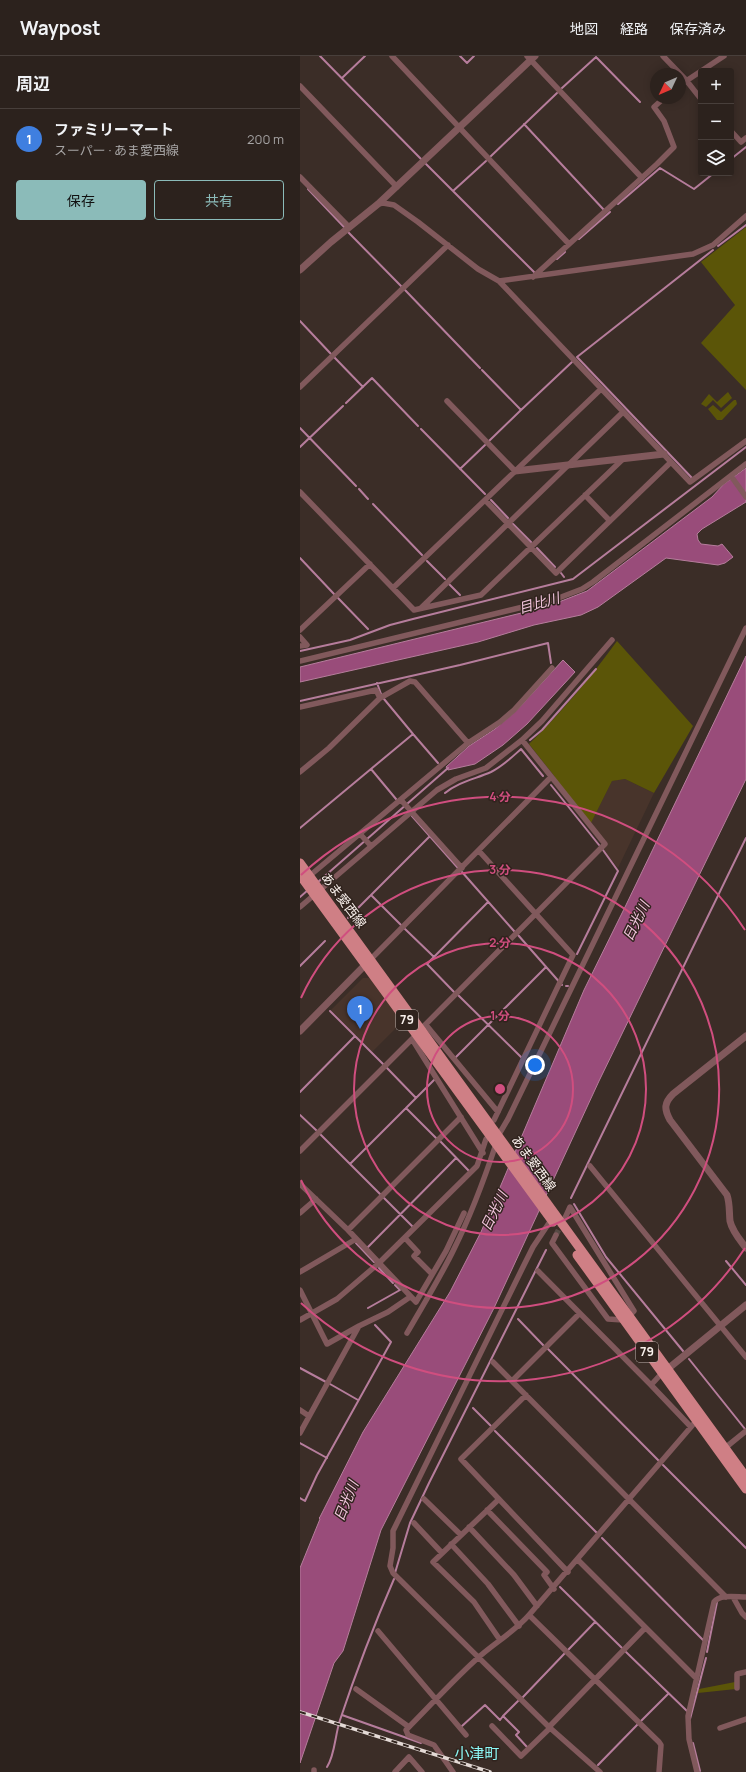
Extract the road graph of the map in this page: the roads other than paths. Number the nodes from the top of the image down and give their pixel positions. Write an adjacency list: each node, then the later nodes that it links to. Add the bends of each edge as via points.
1 (392, 56): 10 (street)
2 (663, 56): 5 (street)
3 (724, 56): 6 (street)
4 (531, 57): 10 (street); 14 (street)
5 (674, 68)
6 (686, 80): 8 (street)
7 (300, 86): 15 (street)
8 (698, 95)
9 (657, 104): 14 (street, via 654,107 664,121 674,146)
10 (460, 127): 15 (street); 19 (street)
11 (734, 134): 12 (street, via 741,142)
12 (746, 138)
13 (300, 177): 18 (street)
14 (642, 178): 19 (street)
15 (397, 187): 16 (street)
16 (378, 204): 18 (street); 20 (street, via 394,206)
17 (746, 216): 22 (street, via 713,245 693,254)
18 (349, 227): 21 (street)
19 (569, 244): 22 (street)
20 (448, 245): 23 (street, via 478,270); 24 (street)
21 (300, 270)
22 (532, 277): 23 (street)
23 (499, 281): 25 (street)
24 (300, 387)
25 (601, 388): 27 (street); 34 (street)
26 (448, 402): 34 (street)
27 (623, 412): 29 (street); 33 (street)
28 (746, 441): 31 (street, via 690,482)
29 (664, 454): 30 (street); 31 (street)
30 (623, 459): 33 (street); 37 (street)
31 (671, 462): 40 (street)
32 (746, 464): 35 (street)
33 (568, 465): 34 (street); 41 (street)
34 (515, 471): 39 (street)
35 (731, 476): 38 (street); 51 (street, via 582,588 556,599)
36 (300, 492): 43 (street)
37 (585, 495): 40 (street); 42 (street)
38 (746, 497)
39 (485, 500): 41 (street); 44 (street)
40 (610, 521): 42 (street, via 556,573)
41 (508, 524): 42 (street); 45 (street)
42 (531, 548): 45 (street, via 481,595)
43 (370, 564): 44 (street); 47 (street)
44 (393, 588): 45 (street, via 414,610)
45 (420, 609)
46 (746, 628): 77 (street, via 508,1118)
47 (300, 630)
48 (300, 637): 50 (street, via 307,645)
49 (612, 640): 55 (street, via 542,721)
50 (300, 646)
51 (300, 662)
52 (552, 668): 56 (street, via 514,710)
53 (380, 698): 54 (street, via 376,690); 56 (street, via 410,681 415,682); 57 (street, via 329,748)
54 (300, 707)
55 (522, 740): 58 (street); 60 (street, via 486,768 456,779)
56 (468, 743): 59 (street)
57 (300, 772)
58 (550, 777): 63 (street); 68 (street, via 605,844)
59 (402, 801): 60 (street); 61 (street)
60 (410, 810): 62 (street); 65 (street)
61 (361, 835): 62 (street); 66 (street)
62 (370, 846): 66 (street)
63 (479, 851): 65 (street); 68 (street)
64 (300, 863): 66 (main road, あま愛西線 / 79)
65 (462, 868): 69 (street)
66 (310, 884): 67 (street); 69 (main road, あま愛西線 / 79)
67 (300, 907)
68 (536, 914): 71 (street); 73 (street, via 573,955)
69 (369, 962): 70 (street); 71 (main road, あま愛西線 / 79)
70 (300, 1031)
71 (419, 1032): 73 (street); 74 (street); 77 (main road, あま愛西線 / 79); 78 (street)
72 (746, 1036): 91 (street, via 673,1094 666,1102 665,1108 670,1120 727,1195 730,1223)
73 (498, 1112): 75 (street)
74 (461, 1117): 79 (street); 87 (street)
75 (494, 1120)
76 (486, 1139): 79 (street)
77 (499, 1143): 85 (main road, あま愛西線 / 79); 105 (street, via 453,1251)
78 (300, 1151)
79 (483, 1153): 89 (street, via 477,1166)
80 (590, 1166): 104 (street)
81 (300, 1184): 82 (street)
82 (316, 1199): 83 (street); 87 (street)
83 (300, 1213)
84 (464, 1213): 95 (street)
85 (550, 1215): 101 (main road, あま愛西線 / 79, via 552,1212); 142 (street, via 393,1532 390,1566 393,1573)
86 (564, 1218): 101 (street, via 570,1207 634,1311)
87 (348, 1230): 90 (street)
88 (556, 1235): 101 (street, via 552,1244 608,1318)
89 (405, 1238): 92 (street); 95 (street, via 418,1252 414,1256)
90 (356, 1239): 92 (street); 94 (street)
91 (746, 1248)
92 (379, 1263): 97 (street); 99 (street, via 337,1299)
93 (538, 1271): 100 (street)
94 (300, 1272)
95 (432, 1274): 97 (street, via 416,1302)
96 (300, 1290): 99 (street)
97 (410, 1297): 103 (street, via 388,1312)
98 (746, 1305): 104 (street)
99 (311, 1313): 102 (street); 103 (street, via 327,1344)
100 (579, 1314): 109 (street); 110 (street)
101 (626, 1318): 108 (main road, あま愛西線 / 79)
102 (300, 1320)
103 (359, 1326): 113 (street)
104 (720, 1326): 106 (street); 108 (street)
105 (407, 1333)
106 (746, 1357)
107 (493, 1362): 109 (street)
108 (665, 1372): 110 (street); 114 (main road, あま愛西線 / 79); 117 (main road, あま愛西線 / 79)
109 (512, 1381): 111 (street)
110 (651, 1385): 114 (street)
111 (526, 1395): 121 (street); 122 (street, via 461,1459)
112 (300, 1410): 113 (street)
113 (309, 1416): 116 (street)
114 (694, 1424): 119 (main road, あま愛西線 / 79); 121 (street)
115 (746, 1431): 117 (street)
116 (300, 1433)
117 (725, 1448): 118 (main road, あま愛西線 / 79)
118 (746, 1477)
119 (746, 1489)
120 (424, 1499): 126 (street)
121 (629, 1499): 129 (street); 132 (street)
122 (498, 1500): 123 (street); 130 (street)
123 (487, 1510): 125 (street); 131 (street, via 547,1572 544,1575)
124 (414, 1524): 128 (street)
125 (469, 1527): 126 (street); 135 (street, via 514,1576)
126 (461, 1535): 127 (street)
127 (451, 1544): 128 (street); 138 (street, via 488,1584)
128 (442, 1553): 141 (street, via 434,1562 474,1602)
129 (578, 1560): 130 (street); 139 (street)
130 (568, 1572): 131 (street)
131 (554, 1589): 135 (street)
132 (726, 1597): 133 (street); 145 (street, via 716,1598 714,1602)
133 (733, 1597): 134 (street); 137 (street)
134 (746, 1597)
135 (537, 1606): 136 (street)
136 (530, 1615): 138 (street); 144 (street)
137 (746, 1617)
138 (520, 1626): 141 (street)
139 (645, 1628): 144 (street); 145 (street)
140 (378, 1631): 148 (street)
141 (500, 1640): 142 (street)
142 (478, 1658): 148 (street); 152 (street)
143 (746, 1672): 146 (street, via 737,1674)
144 (595, 1679): 152 (street); 159 (street, via 659,1742)
145 (697, 1679): 160 (street, via 688,1716 689,1739)
146 (737, 1688)
147 (356, 1689): 151 (street)
148 (436, 1700): 151 (street); 154 (street)
149 (746, 1719): 153 (street)
150 (492, 1726): 152 (street, via 521,1756)
151 (409, 1727): 155 (street, via 406,1732 408,1735 434,1745)
152 (550, 1728): 158 (street)
153 (720, 1728)
154 (466, 1734)
155 (448, 1771)
156 (395, 1772): 157 (street, via 409,1757)
157 (422, 1772)
158 (600, 1772)
159 (659, 1772)
160 (697, 1772)

